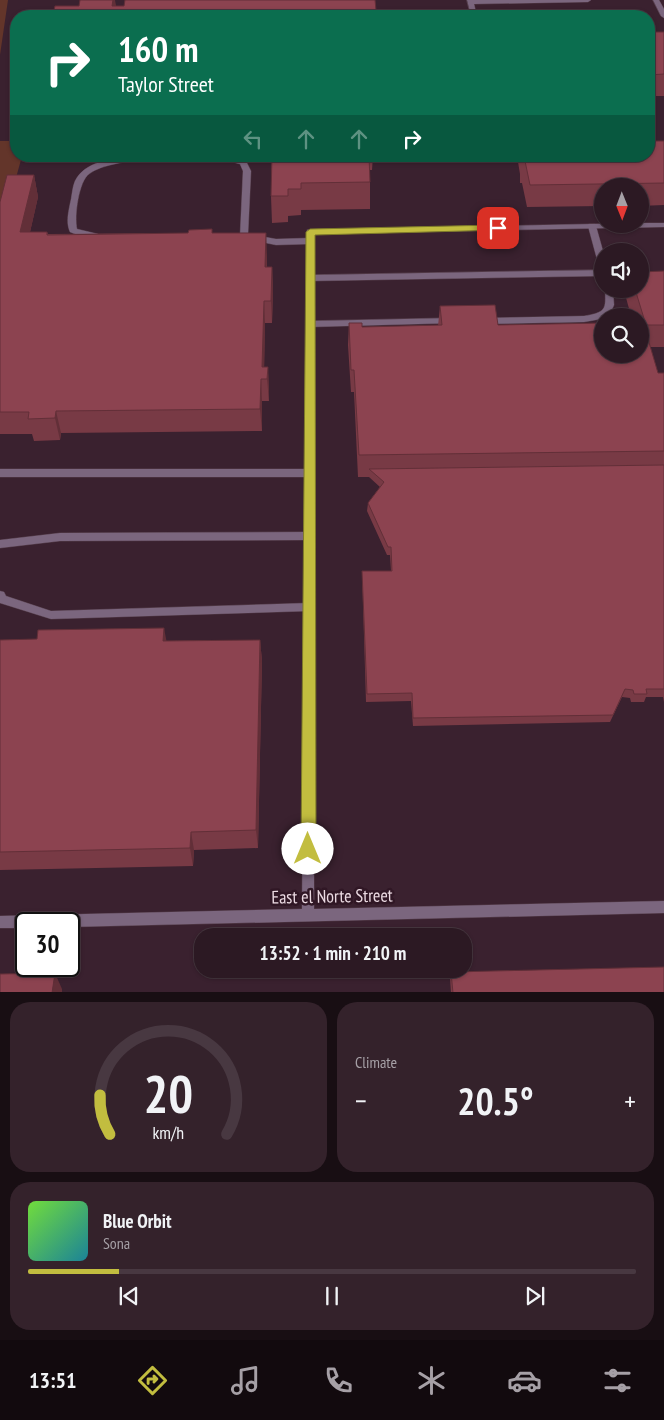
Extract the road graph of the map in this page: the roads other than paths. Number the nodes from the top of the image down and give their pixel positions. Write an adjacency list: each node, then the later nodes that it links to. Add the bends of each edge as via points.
1 (588, 0): 3 (street)
2 (656, 0): 4 (street)
3 (470, 1)
4 (664, 16)
5 (105, 162): 9 (street, via 86,172 78,182 71,222 73,230)
6 (240, 162): 11 (street, via 247,171)
7 (664, 224): 8 (street)
8 (592, 226): 12 (street); 13 (street)
9 (102, 236)
10 (235, 236): 11 (street)
11 (244, 236): 12 (street, via 276,242)
12 (310, 236): 15 (street)
13 (597, 243)
14 (594, 273): 15 (street)
15 (310, 278): 19 (street)
16 (610, 298): 18 (street, via 607,312 584,319)
17 (460, 321): 19 (street)
18 (479, 321)
19 (310, 324): 21 (street)
20 (0, 473): 21 (street)
21 (309, 473): 22 (street)
22 (309, 536): 23 (street, via 60,537); 25 (street)
23 (0, 544)
24 (0, 595): 25 (street, via 2,599 51,615)
25 (309, 607): 27 (street)
26 (664, 907): 27 (street, East el Norte Street)
27 (308, 916): 28 (street, East el Norte Street)
28 (0, 922)

